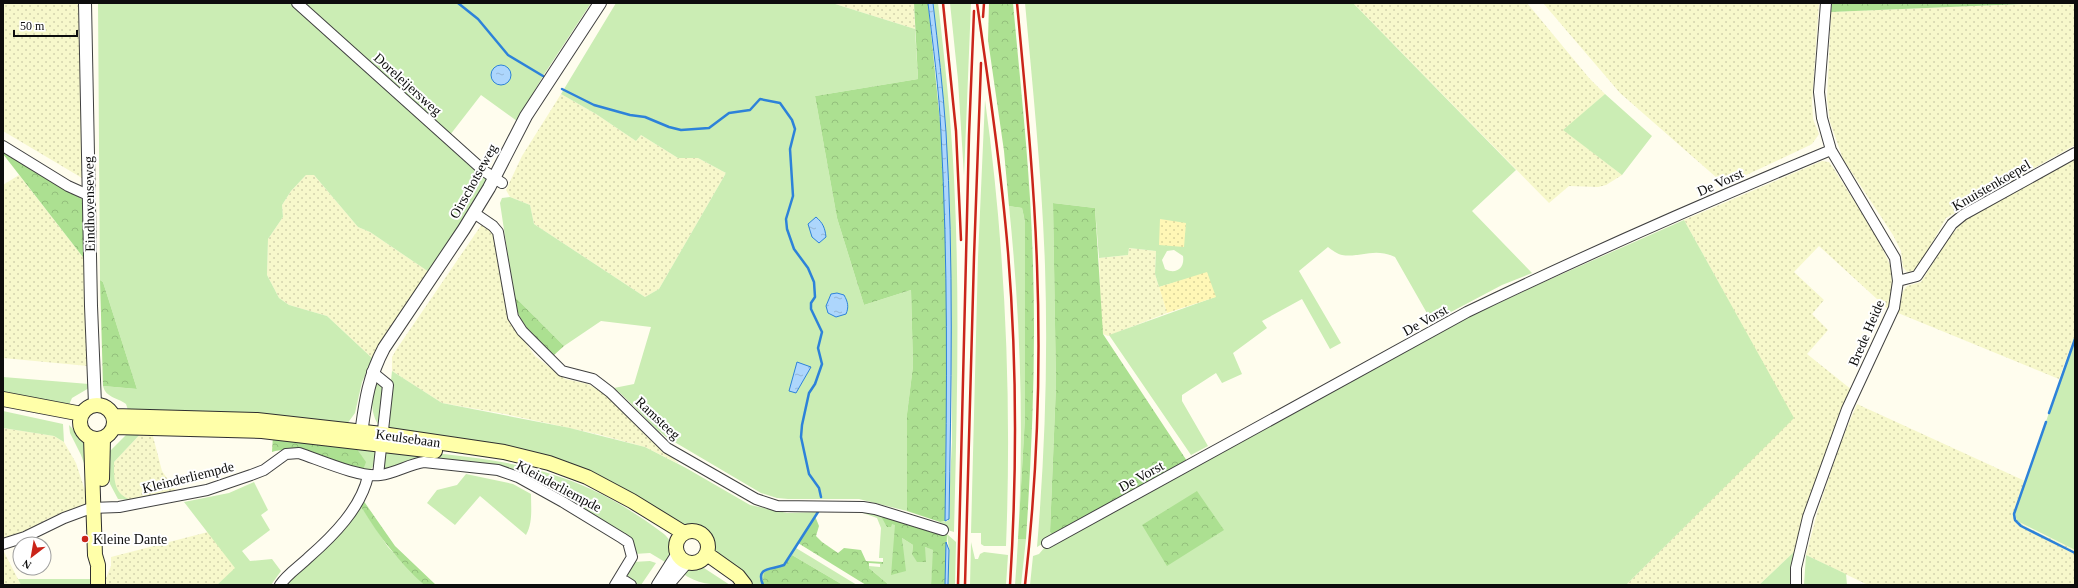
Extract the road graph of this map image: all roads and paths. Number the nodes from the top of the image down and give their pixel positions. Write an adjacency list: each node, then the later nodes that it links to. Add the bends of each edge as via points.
1 (85, 3): 9 (street, Eindhovenseweg)
2 (297, 3): 8 (street, Doreleijersweg)
3 (600, 3): 8 (street, Oirschotseweg, via 526,116)
4 (1826, 3): 6 (street, Brede Heide, via 1819,92 1822,118)
5 (3, 146): 9 (street, via 68,186)
6 (1831, 150): 11 (street, Brede Heide, via 1895,258); 25 (street, De Vorst, via 1712,200 1467,312)
7 (2075, 153): 11 (street, Knuistenkoepel, via 1962,215 1952,224 1917,276)
8 (498, 181): 10 (street, Oirschotseweg)
9 (88, 195): 14 (street, Eindhovenseweg)
10 (474, 213): 12 (street, Oirschotseweg, via 384,348); 23 (street, Ramsteeg, via 498,232 513,317 522,332 562,371 593,379 610,392 667,448 756,499 776,506 863,507)
11 (1898, 281): 37 (street, Brede Heide, via 1894,308 1847,409 1808,517 1796,568)
12 (372, 372): 18 (street, Oirschotseweg, via 366,393); 20 (street, via 388,384)
13 (3, 399): 16 (main road)
14 (95, 404): 16 (main road, via 86,408); 17 (main road, via 108,408)
15 (3, 409): 16 (main road)
16 (81, 419): 19 (main road, via 84,433)
17 (114, 422): 18 (main road, Keulsebaan); 19 (main road, via 111,433)
18 (361, 437): 20 (main road, Keulsebaan)
19 (97, 439): 22 (main road)
20 (382, 439): 21 (street); 24 (main road, Keulsebaan, via 496,459 563,475 585,483)
21 (373, 476): 22 (street, Kleinderliempde, via 291,452 264,470 227,484 148,502); 29 (street, Kleinderliempde, via 394,473 414,463 424,462 498,470 518,477 628,542 632,557); 31 (street, via 357,504 322,545)
22 (98, 508): 26 (street, via 77,512 30,535); 30 (main road, via 103,546 98,565)
23 (943, 530)
24 (680, 537): 27 (main road, via 691,531 702,534 708,544); 28 (main road)
25 (1047, 543)
26 (3, 544)
27 (704, 558): 28 (main road, via 691,564); 35 (main road); 36 (main road, via 738,576)
28 (681, 559): 33 (street); 34 (street)
29 (618, 582): 32 (street)
30 (98, 585)
31 (280, 585)
32 (631, 585)
33 (658, 585)
34 (668, 585)
35 (739, 585)
36 (745, 585)
37 (1796, 585)

